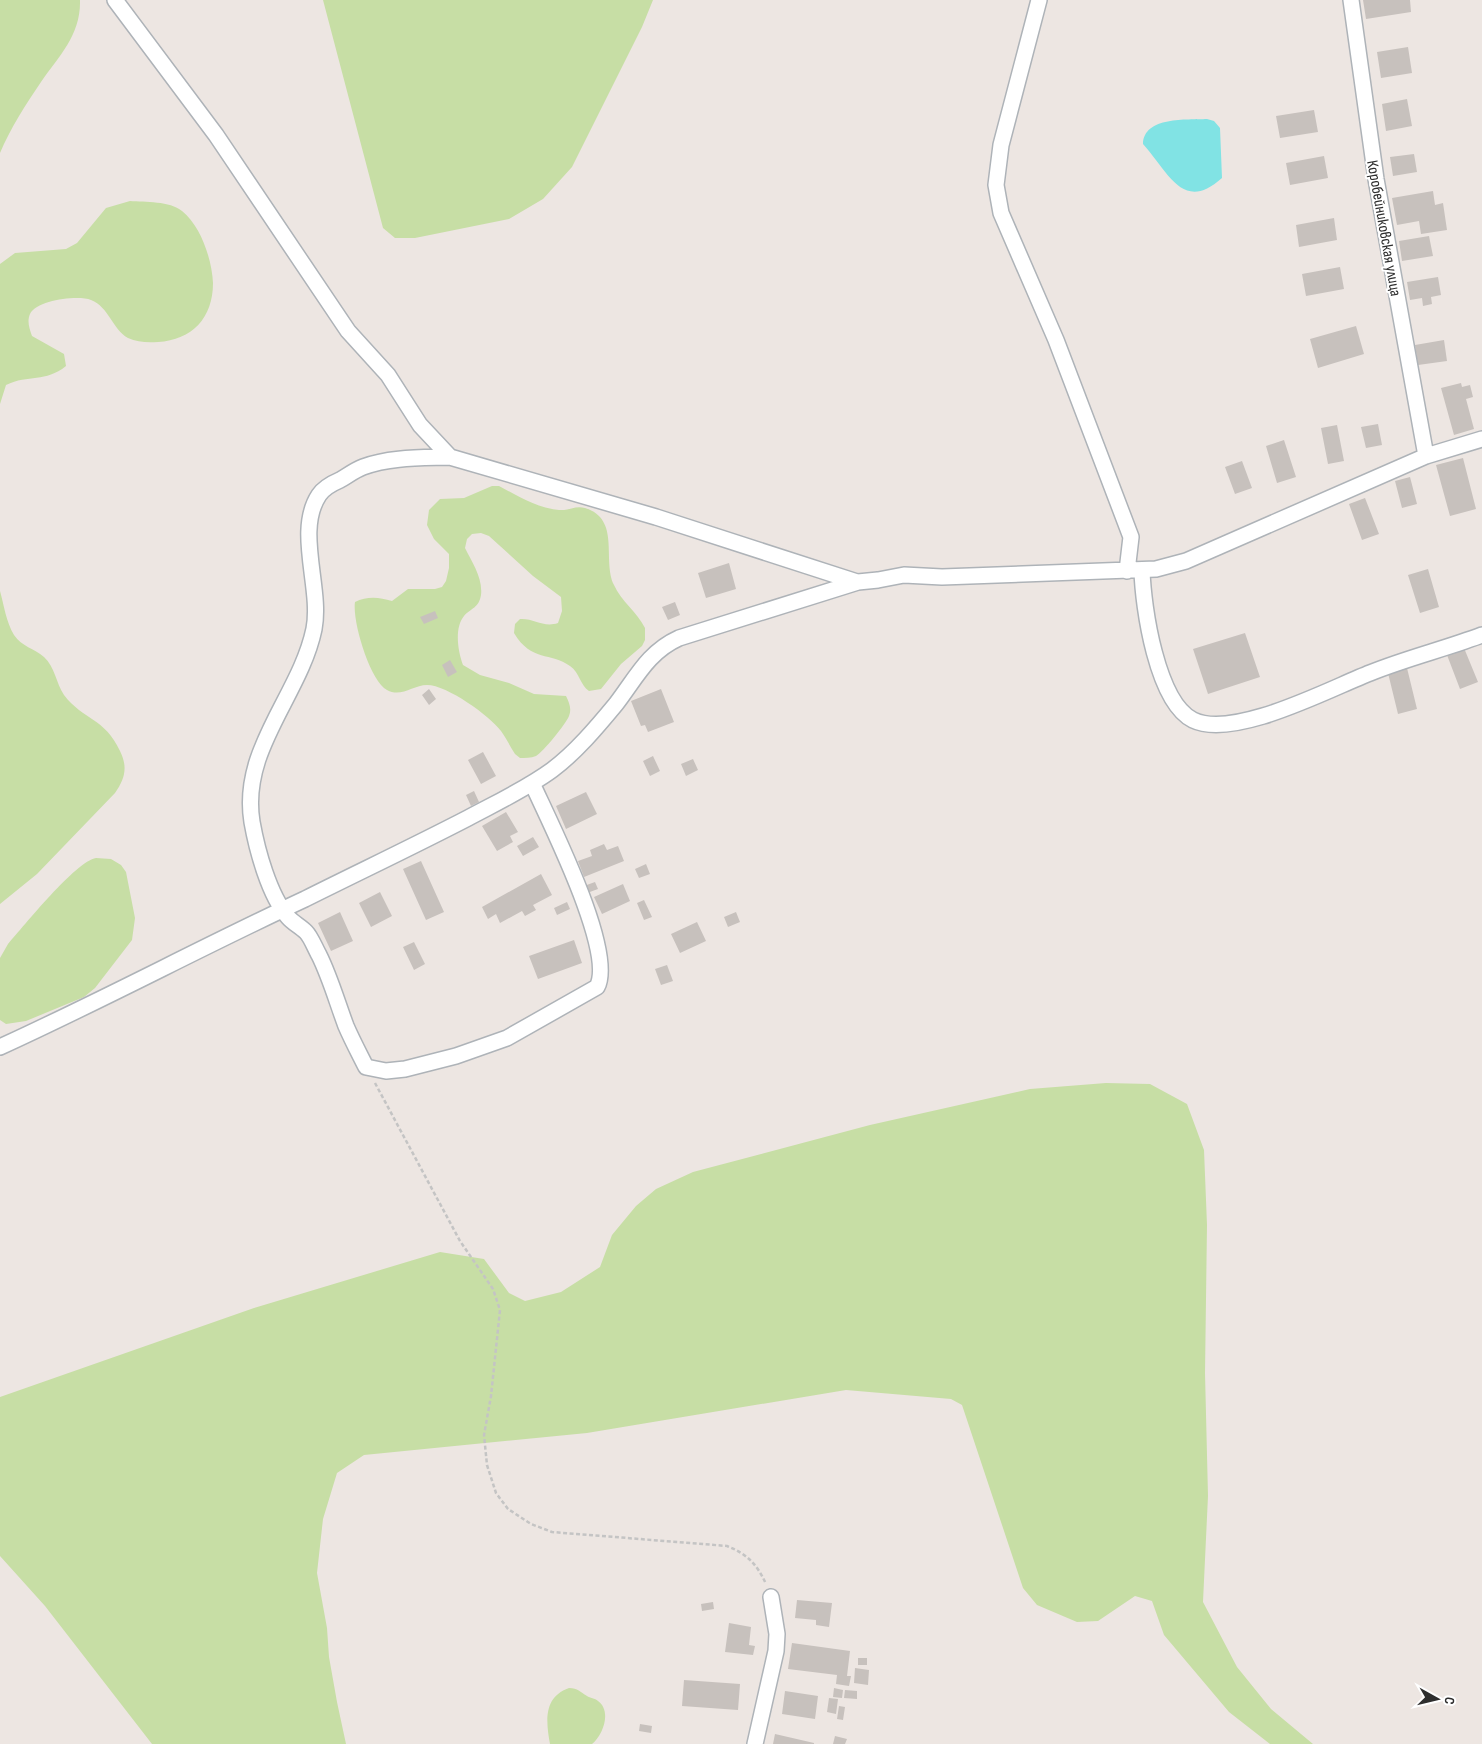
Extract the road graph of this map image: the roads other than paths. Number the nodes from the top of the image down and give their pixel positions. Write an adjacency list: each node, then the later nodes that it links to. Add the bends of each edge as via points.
1 (115, 0): 6 (street, via 216,135 348,331 388,375 420,425)
2 (1038, 0): 7 (street, via 1001,145 996,185 1004,222 1056,340 1131,536)
3 (1351, 0): 5 (street, Коробейниковская улица, via 1376,180)
4 (1482, 439): 5 (street)
5 (1426, 456): 7 (street, via 1186,561)
6 (450, 457): 8 (street, via 656,517); 11 (street, via 396,460 363,467 320,493 310,511 314,628 305,661 268,732 258,760 251,802 259,852)
7 (1135, 571): 8 (street, via 942,578 904,575); 9 (street, via 1143,593 1161,677 1177,707 1195,721 1229,722 1282,711 1371,672)
8 (858, 582): 10 (street, via 768,608 665,644 646,662 581,745)
9 (1482, 635)
10 (532, 783): 11 (street, via 406,850); 11 (street, via 592,924 601,979 597,987 507,1038 405,1069 386,1071 366,1067 316,949 307,933)
11 (282, 909): 12 (street, via 100,1001)
12 (0, 1047)
13 (771, 1597): 14 (street, via 777,1634 776,1651)
14 (755, 1744)

